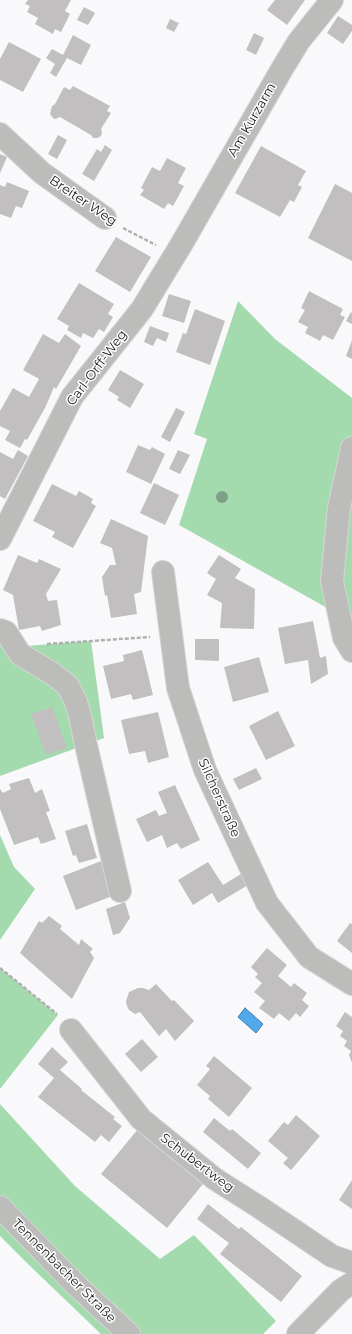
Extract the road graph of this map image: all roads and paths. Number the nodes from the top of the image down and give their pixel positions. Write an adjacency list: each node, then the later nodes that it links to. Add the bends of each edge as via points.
1 (332, 0): 4 (street, Am Kurzarm, via 299,41)
2 (0, 134): 3 (street, Breiter Weg, via 42,173)
3 (105, 218): 4 (path, Breiter Weg)
4 (178, 250): 6 (street, Carl-Orff-Weg, via 142,309 72,397)
5 (352, 448): 11 (street, via 339,508 332,581 344,638)
6 (0, 539)
7 (163, 572): 9 (street, Silcherstraße)
8 (0, 630): 10 (street, via 6,632)
9 (171, 636): 10 (path); 14 (street, Silcherstraße, via 178,688 204,770 267,903 309,957)
10 (17, 650): 12 (street, via 68,686 76,702)
11 (352, 651)
12 (120, 891)
13 (0, 968): 15 (path, via 58,1015)
14 (352, 984)
15 (71, 1030): 17 (street, Schubertweg, via 140,1119 215,1179 332,1256)
16 (0, 1207): 19 (street, Tennenbacher Straße, via 76,1285)
17 (352, 1263)
18 (352, 1283): 20 (street, via 341,1290)
19 (129, 1334)
20 (298, 1334)

